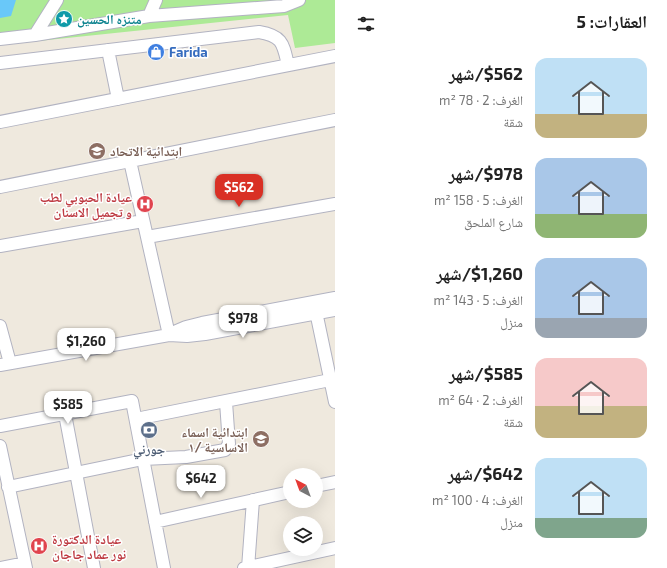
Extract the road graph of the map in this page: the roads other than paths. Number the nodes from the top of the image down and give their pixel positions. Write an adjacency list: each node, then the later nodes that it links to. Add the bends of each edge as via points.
1 (57, 0): 5 (street)
2 (156, 0): 4 (street)
3 (299, 0): 4 (street, via 284,6)
4 (149, 16): 5 (street)
5 (35, 35): 6 (street)
6 (0, 39)
7 (108, 50): 9 (street); 10 (street, via 259,32 275,36 282,43); 11 (street)
8 (335, 56): 10 (street)
9 (0, 63)
10 (288, 65): 11 (street)
11 (118, 99): 13 (street)
12 (335, 120): 14 (street)
13 (0, 122)
14 (130, 161): 15 (street); 17 (street)
15 (0, 187)
16 (335, 204): 18 (street)
17 (143, 221): 18 (street); 19 (street)
18 (147, 237): 24 (street)
19 (0, 246)
20 (335, 298): 21 (street)
21 (315, 308): 22 (street); 24 (street, via 202,323); 26 (street)
22 (335, 310)
23 (0, 326): 25 (street)
24 (168, 335): 25 (street)
25 (5, 364)
26 (330, 380): 27 (street); 28 (street)
27 (226, 402): 30 (street); 33 (street, via 229,444 225,450 186,457)
28 (335, 402)
29 (64, 414): 30 (street, via 132,401); 31 (street); 34 (street)
30 (136, 419): 33 (street)
31 (0, 426)
32 (0, 446): 37 (street)
33 (143, 459): 34 (street); 40 (street)
34 (76, 473): 37 (street); 44 (street)
35 (335, 482): 36 (street)
36 (323, 485)
37 (8, 487): 42 (street)
38 (283, 494): 39 (street)
39 (253, 500): 40 (street); 46 (street)
40 (156, 522): 45 (street)
41 (335, 548): 46 (street)
42 (26, 565): 43 (street)
43 (1, 568)
44 (94, 568)
45 (164, 568)
46 (247, 568)

